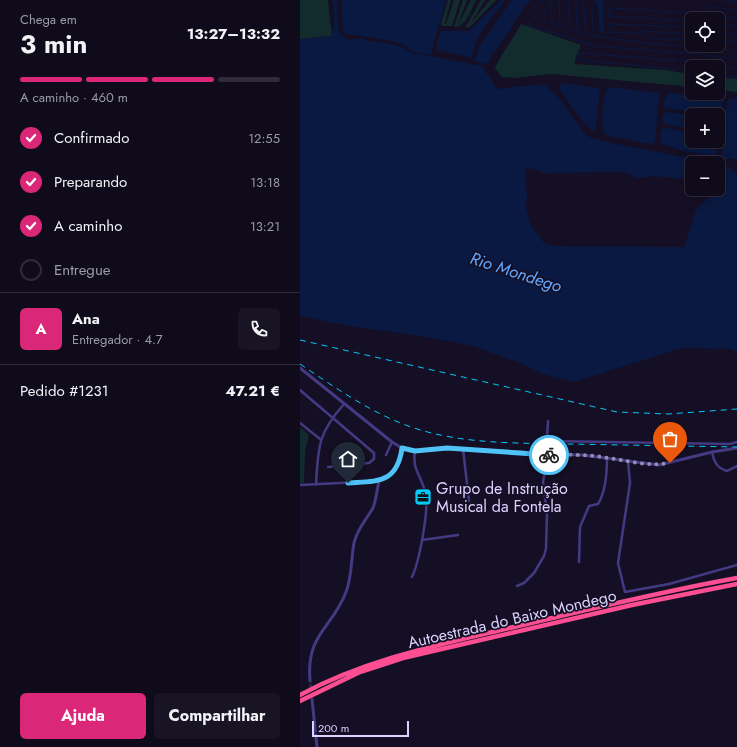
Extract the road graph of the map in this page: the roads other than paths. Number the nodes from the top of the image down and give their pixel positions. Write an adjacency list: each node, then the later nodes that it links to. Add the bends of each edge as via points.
1 (300, 368): 3 (street)
2 (300, 390): 4 (street)
3 (344, 404): 4 (street); 9 (street)
4 (332, 418): 7 (street); 21 (street, via 372,450 374,456 368,463)
5 (548, 421): 8 (street)
6 (300, 423): 7 (street)
7 (320, 439): 24 (street)
8 (547, 441): 10 (street, via 730,444); 17 (street)
9 (392, 442): 11 (street); 16 (street)
10 (737, 442)
11 (402, 448): 14 (street); 22 (street, via 393,472 386,479)
12 (737, 448): 15 (street)
13 (463, 449): 14 (street); 17 (street); 25 (street)
14 (415, 451): 27 (street, via 417,475 426,495 426,518)
15 (712, 452): 19 (street, via 659,465); 20 (street, via 715,463 720,468 727,471)
16 (386, 454)
17 (547, 455): 18 (street); 33 (street, via 543,482 546,549 534,573)
18 (606, 457): 19 (street); 28 (street, via 607,470 602,498 598,504 589,506 580,527)
19 (628, 461): 29 (street, via 630,483 618,563 626,592 669,584)
20 (737, 466)
21 (328, 467)
22 (379, 481): 24 (street); 36 (street, via 372,509 359,529 354,543 347,590 340,607 315,642 310,656)
23 (300, 485): 24 (street)
24 (316, 485)
25 (468, 501)
26 (458, 535): 27 (street)
27 (422, 540): 30 (street)
28 (579, 562)
29 (737, 565)
30 (412, 577)
31 (737, 578): 37 (highway, Autoestrada do Baixo Mondego, via 631,599 401,653 362,666)
32 (737, 584): 35 (highway, Autoestrada do Baixo Mondego)
33 (517, 586)
34 (737, 587): 35 (highway)
35 (702, 591): 39 (highway, Autoestrada do Baixo Mondego, via 403,658 360,672)
36 (310, 680)
37 (300, 695)
38 (312, 700): 40 (street)
39 (300, 701)
40 (317, 747)

